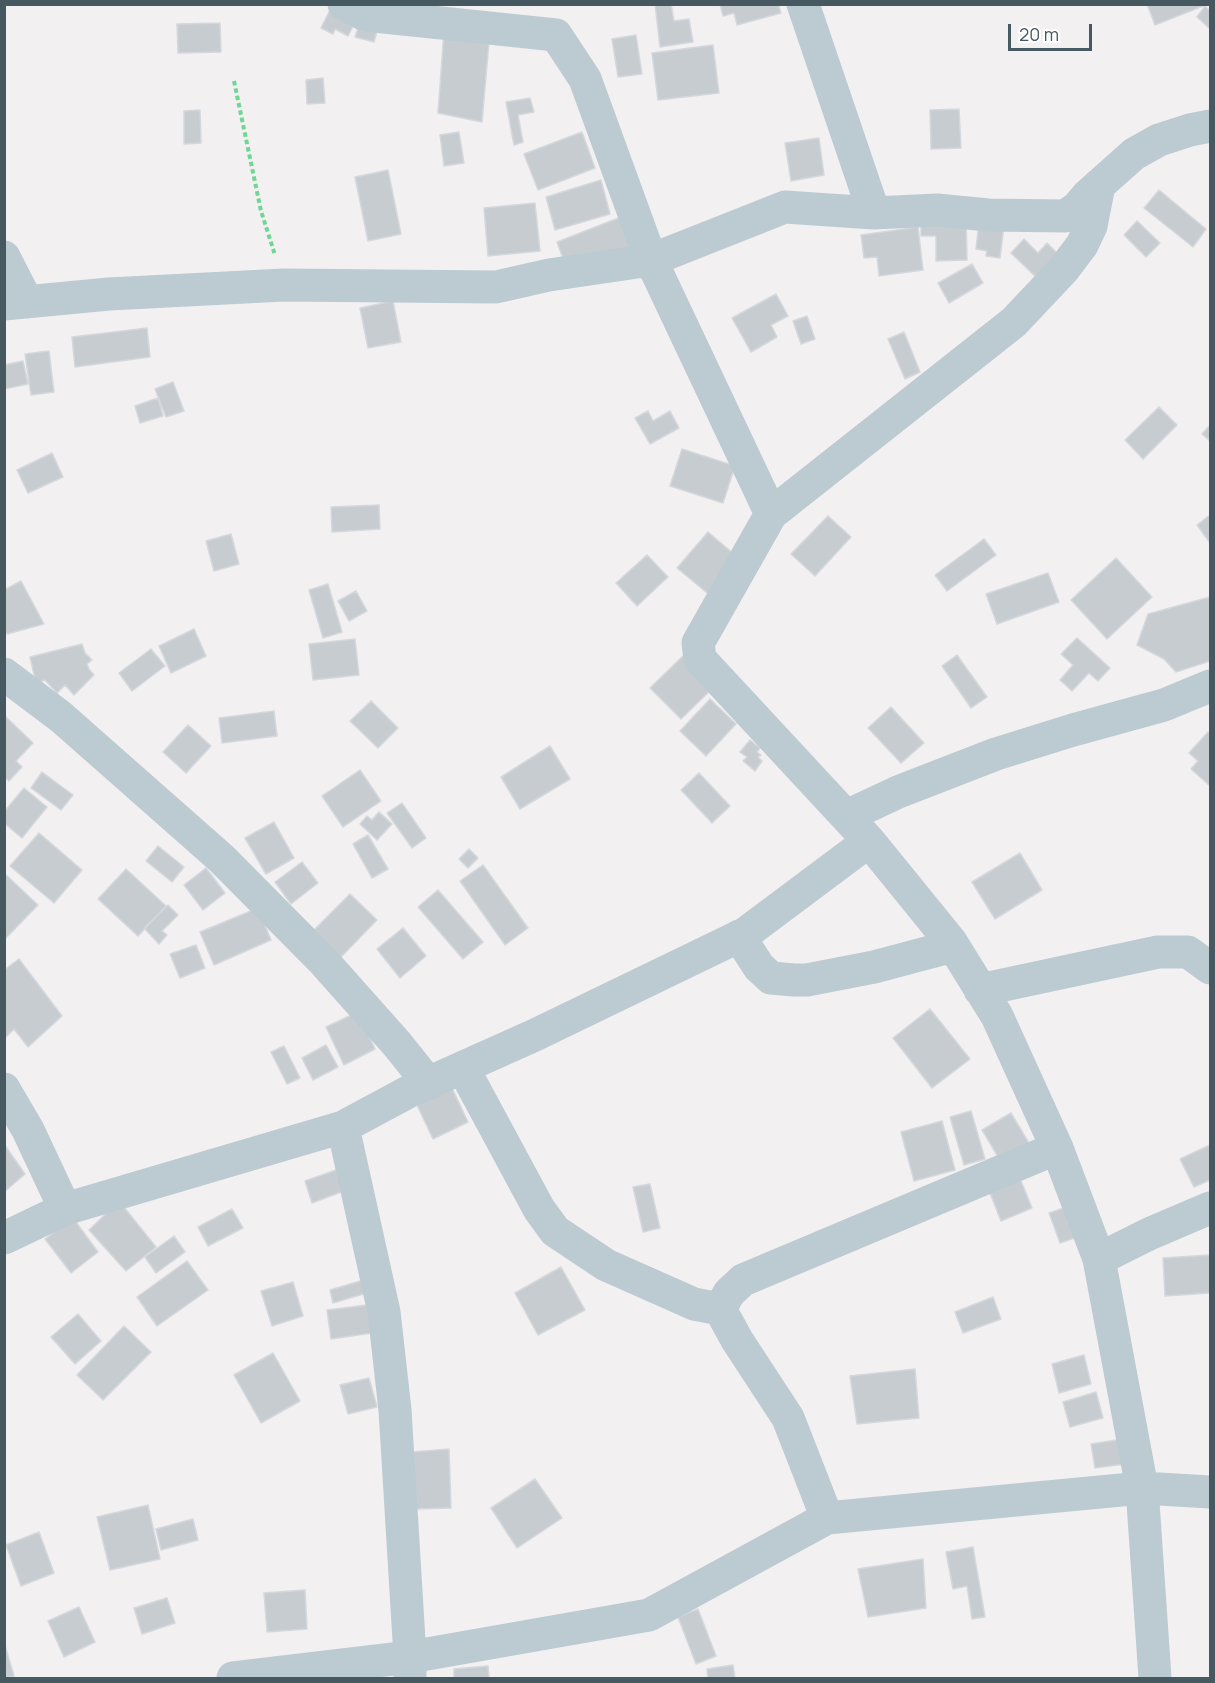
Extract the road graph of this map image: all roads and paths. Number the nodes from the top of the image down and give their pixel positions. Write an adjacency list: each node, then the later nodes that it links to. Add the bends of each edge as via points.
1 (344, 4): 8 (street, via 365,15 556,35 585,79)
2 (803, 4): 6 (street)
3 (234, 81): 9 (path, via 261,211)
4 (1210, 126): 5 (street, via 1159,140 1134,154)
5 (1099, 185): 6 (street, via 1065,216 937,210); 11 (street, via 1091,226 1082,245 1064,270 1014,322)
6 (874, 213): 8 (street, via 785,207)
7 (4, 257): 10 (street)
8 (651, 260): 9 (street, via 496,287); 11 (street)
9 (284, 285): 10 (street)
10 (16, 303)
11 (771, 514): 14 (street, via 698,643 700,659)
12 (4, 674): 21 (street, via 61,717 222,859 324,962)
13 (1210, 686): 14 (street, via 1164,705 996,754)
14 (847, 816): 15 (street)
15 (869, 841): 16 (street); 17 (street)
16 (739, 936): 17 (street, via 771,978 794,980 874,967); 20 (street)
17 (953, 946): 19 (street)
18 (1210, 968): 19 (street, via 1188,952 1158,952)
19 (980, 990): 24 (street, via 997,1016)
20 (463, 1068): 21 (street); 29 (street, via 539,1209 555,1231 606,1265 694,1304)
21 (429, 1084): 23 (street)
22 (4, 1089): 26 (street)
23 (343, 1127): 26 (street); 33 (street, via 384,1312 395,1410)
24 (1058, 1148): 28 (street); 29 (street, via 743,1280)
25 (1210, 1208): 28 (street)
26 (65, 1209): 27 (street)
27 (4, 1238)
28 (1099, 1259): 30 (street)
29 (720, 1309): 32 (street, via 788,1418)
30 (1142, 1488): 31 (street); 32 (street); 35 (street)
31 (1210, 1492)
32 (827, 1518): 33 (street, via 649,1615)
33 (410, 1668): 34 (street)
34 (233, 1678)
35 (1155, 1678)

